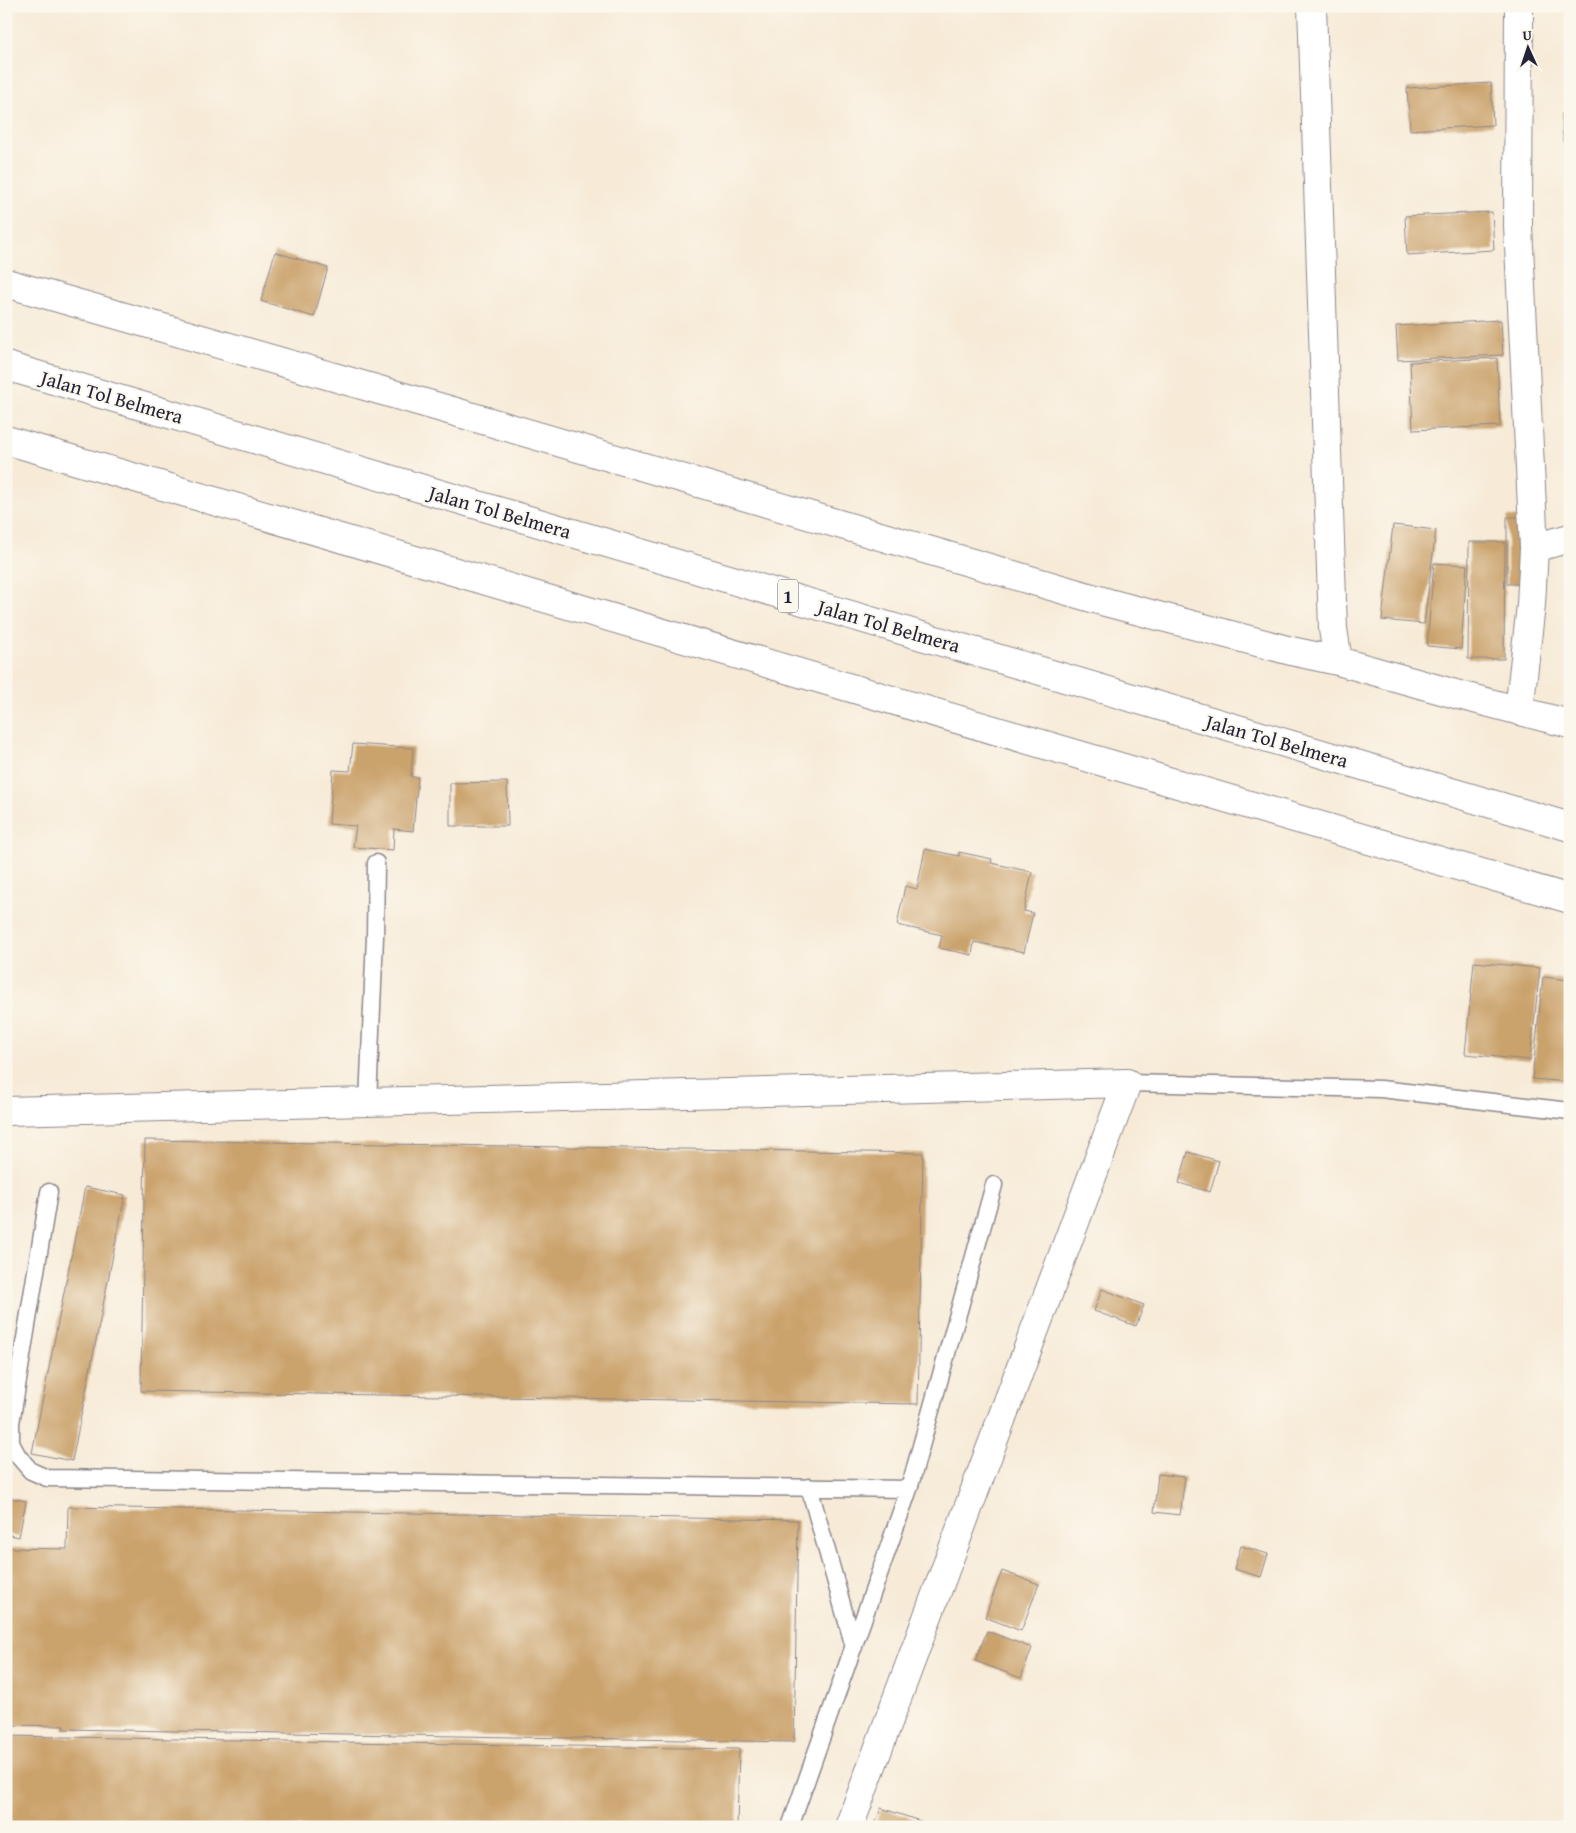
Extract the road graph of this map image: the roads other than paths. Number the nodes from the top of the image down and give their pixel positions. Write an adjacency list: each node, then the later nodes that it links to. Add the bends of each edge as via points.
1 (1312, 6): 8 (main road, via 1333,629)
2 (1519, 6): 7 (main road, via 1518,226)
3 (6, 283): 8 (main road, via 1109,603)
4 (6, 366): 11 (main road, Jalan Tol Belmera / 1)
5 (6, 440): 13 (main road)
6 (1570, 538): 7 (main road)
7 (1534, 548): 9 (main road)
8 (1338, 661): 9 (main road)
9 (1519, 711): 10 (main road)
10 (1570, 724)
11 (1570, 827)
12 (376, 863): 15 (lane)
13 (1570, 899)
14 (1128, 1083): 15 (main road); 17 (lane, via 1381,1089); 24 (main road)
15 (368, 1102): 16 (main road)
16 (6, 1111)
17 (1570, 1112)
18 (994, 1185): 21 (lane)
19 (49, 1192): 20 (lane, via 12,1423 11,1443 31,1472 47,1478)
20 (809, 1488): 21 (lane); 22 (lane)
21 (909, 1489): 22 (lane)
22 (854, 1647): 23 (lane)
23 (790, 1827)
24 (849, 1827)

